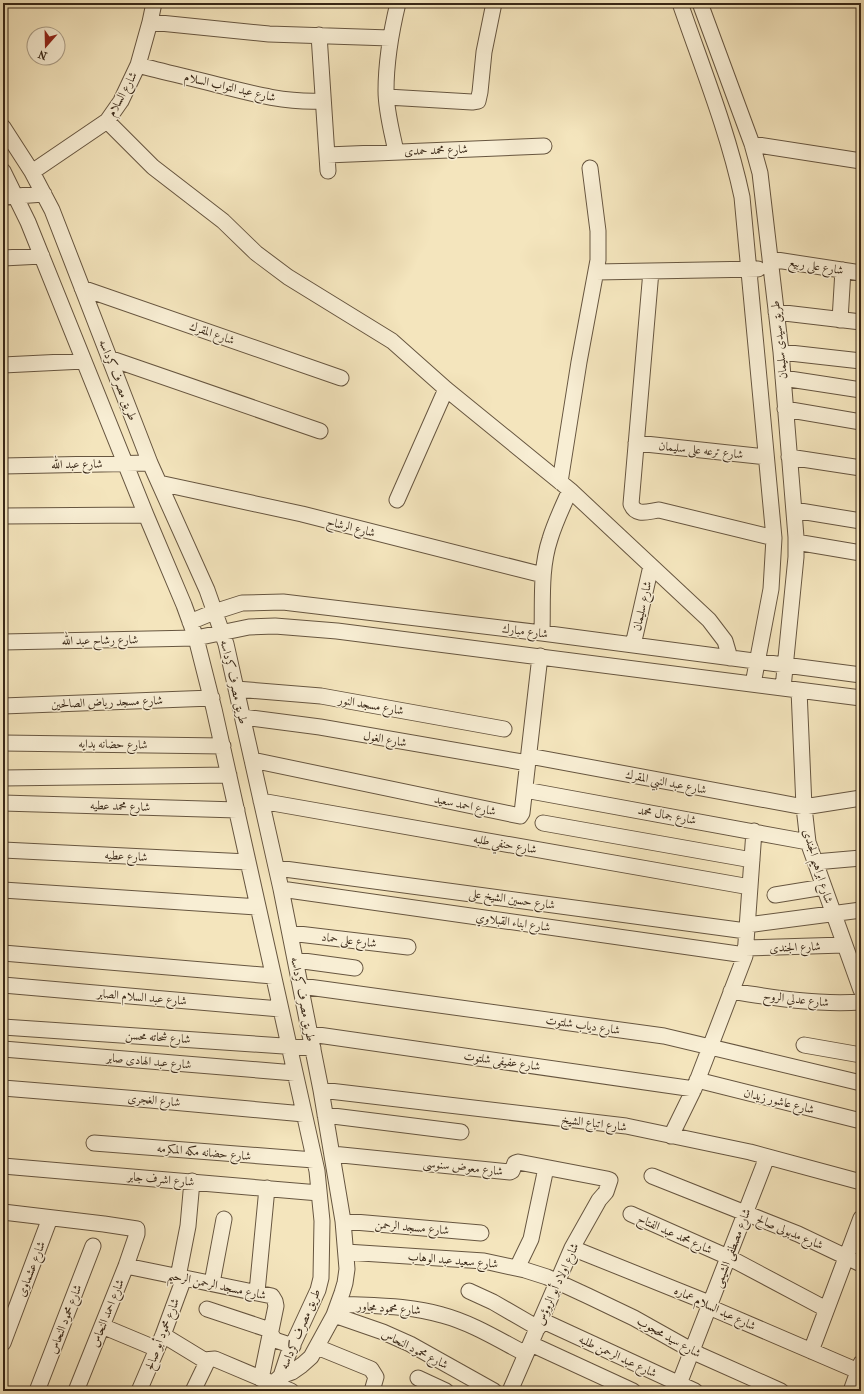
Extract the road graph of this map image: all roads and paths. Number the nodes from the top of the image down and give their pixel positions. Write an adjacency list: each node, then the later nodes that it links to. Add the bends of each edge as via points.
1 (154, 3): 6 (street, شارع السلام)
2 (398, 3): 8 (street)
3 (494, 3): 12 (street, via 478,101)
4 (680, 3): 11 (street, طريق سيدى سليمان)
5 (700, 3): 10 (street, طريق سيدى سليمان)
6 (150, 22): 7 (street, via 269,34); 9 (street, شارع السلام)
7 (319, 35): 8 (street); 13 (street)
8 (390, 38): 12 (street)
9 (138, 65): 13 (street, شارع عبد التواب السلام, via 254,95 304,102); 16 (street, شارع السلام)
10 (726, 75): 11 (street); 14 (street, طريق سيدى سليمان)
11 (707, 82): 15 (street, طريق سيدى سليمان)
12 (387, 97): 20 (street)
13 (324, 101): 21 (street)
14 (738, 106): 15 (street); 18 (street, طريق سيدى سليمان)
15 (720, 115): 32 (street, طريق سيدى سليمان, via 742,197)
16 (107, 121): 26 (street, شارع السلام); 48 (street, via 153,166 223,221 256,253 288,277 392,341)
17 (3, 127): 26 (street, طريق مصرف كرداسه)
18 (752, 144): 22 (street); 31 (street, طريق سيدى سليمان, via 760,173)
19 (544, 146): 20 (street, شارع محمد حمدى)
20 (396, 152): 21 (street, شارع محمد حمدى)
21 (327, 155): 25 (street)
22 (861, 161)
23 (590, 168): 35 (street, via 598,231)
24 (3, 171): 28 (street, طريق مصرف كرداسه)
25 (328, 171)
26 (32, 172): 27 (street, طريق مصرف كرداسه)
27 (44, 194): 28 (street); 37 (street, طريق مصرف كرداسه)
28 (9, 197): 29 (street, طريق مصرف كرداسه)
29 (42, 256): 30 (street); 43 (street, طريق مصرف كرداسه)
30 (3, 258)
31 (771, 264): 32 (street, شارع على ربيع); 33 (street, شارع على ربيع); 38 (street, طريق سيدى سليمان)
32 (749, 269): 34 (street, شارع على ربيع); 55 (street, طريق سيدى سليمان)
33 (843, 270): 36 (street, شارع على ربيع); 39 (street)
34 (651, 271): 35 (street, شارع على ربيع); 53 (street)
35 (596, 272): 61 (street, via 579,362)
36 (861, 273)
37 (82, 288): 42 (street, طريق مصرف كرداسه); 46 (street, شارع المقرك)
38 (776, 312): 39 (street); 41 (street, طريق سيدى سليمان)
39 (840, 320): 40 (street)
40 (861, 322)
41 (781, 352): 44 (street); 47 (street, طريق سيدى سليمان)
42 (109, 358): 52 (street); 57 (street, طريق مصرف كرداسه)
43 (84, 361): 45 (street); 56 (street, طريق مصرف كرداسه)
44 (861, 361)
45 (3, 366)
46 (341, 378)
47 (783, 378): 49 (street); 50 (street, طريق سيدى سليمان)
48 (446, 388): 61 (street); 62 (street)
49 (861, 390)
50 (785, 409): 51 (street); 54 (street, طريق سيدى سليمان)
51 (861, 422)
52 (320, 430)
53 (636, 443): 55 (street, شارع ترعه على سليمان); 67 (street, via 631,504 635,510 659,510)
54 (789, 457): 59 (street); 63 (street, طريق سيدى سليمان)
55 (766, 458): 67 (street, طريق سيدى سليمان)
56 (125, 463): 57 (street, شارع عبد الله); 58 (street, شارع عبد الله); 64 (street, طريق مصرف كرداسه)
57 (150, 463): 60 (street, طريق مصرف كرداسه)
58 (3, 466)
59 (861, 468)
60 (159, 483): 71 (street, شارع الرشاح, via 302,514); 72 (street, طريق مصرف كرداسه, via 207,590)
61 (565, 486): 70 (street); 71 (street)
62 (397, 500)
63 (794, 510): 66 (street); 68 (street, طريق سيدى سليمان)
64 (146, 515): 65 (street); 73 (street, طريق مصرف كرداسه)
65 (3, 516)
66 (861, 522)
67 (774, 538): 77 (street, طريق سيدى سليمان, via 771,588)
68 (796, 542): 69 (street); 79 (street, طريق سيدى سليمان)
69 (861, 553)
70 (651, 566): 81 (street, شارع سليمان); 84 (street, via 715,627 725,641)
71 (543, 575): 76 (street)
72 (214, 612): 73 (street, شارع مبارك); 74 (street, شارع مبارك, via 242,603 283,602); 75 (street, طريق مصرف كرداسه)
73 (190, 622): 78 (street, طريق مصرف كرداسه)
74 (505, 629): 76 (street, شارع مبارك); 82 (street)
75 (222, 632): 78 (street, شارع مبارك); 82 (street, شارع مبارك, via 275,626); 90 (street, طريق مصرف كرداسه)
76 (542, 633): 81 (street, شارع مبارك)
77 (762, 633): 79 (street); 85 (street, طريق سيدى سليمان)
78 (196, 638): 80 (street, شارع رشاح عبد الله); 92 (street, طريق مصرف كرداسه)
79 (788, 638): 86 (street, طريق سيدى سليمان)
80 (3, 642)
81 (633, 645): 84 (street, شارع مبارك)
82 (503, 651): 83 (street, شارع مبارك)
83 (540, 656): 88 (street, شارع مبارك); 100 (street, شارع احمد سعيد)
84 (730, 658): 85 (street, شارع مبارك)
85 (757, 662): 86 (street, شارع مبارك); 88 (street, طريق سيدى سليمان)
86 (785, 665): 87 (street, شارع مبارك); 89 (street, طريق سيدى سليمان)
87 (861, 675)
88 (753, 684): 89 (street, شارع مبارك)
89 (783, 688): 91 (street, شارع مبارك)
90 (236, 689): 95 (street, طريق مصرف كرداسه); 96 (street, شارع مسجد النور, via 321,696)
91 (799, 690): 93 (street, شارع مبارك); 107 (street, شارع ابراهيم الجندى)
92 (212, 698): 94 (street, شارع مسجد رياض الصالحين); 98 (street, طريق مصرف كرداسه)
93 (861, 698)
94 (3, 706)
95 (242, 717): 99 (street, طريق مصرف كرداسه); 100 (street, شارع الغول)
96 (504, 729)
97 (3, 743): 98 (street, شارع حضانه بدايه)
98 (222, 746): 101 (street, طريق مصرف كرداسه)
99 (252, 760): 103 (street, شارع احمد سعيد, via 518,816 522,813); 105 (street, طريق مصرف كرداسه)
100 (528, 760): 103 (street, شارع احمد سعيد); 107 (street, شارع عبد النبي المقرك)
101 (229, 775): 102 (street); 108 (street, طريق مصرف كرداسه)
102 (3, 778)
103 (525, 790): 110 (street, شارع جمال محمد)
104 (861, 798): 107 (street, شارع عبد النبي المقرك)
105 (261, 801): 117 (street, طريق مصرف كرداسه); 118 (street, شارع حنفي طلبه)
106 (3, 802): 108 (street, شارع محمد عطيه)
107 (804, 807): 111 (street, شارع ابراهيم الجندى)
108 (237, 810): 115 (street, طريق مصرف كرداسه)
109 (543, 823): 114 (street)
110 (754, 831): 111 (street, شارع جمال محمد); 114 (street)
111 (808, 842): 116 (street, شارع ابراهيم الجندى)
112 (3, 850): 115 (street, شارع عطيه)
113 (861, 858): 116 (street)
114 (752, 860): 118 (street)
115 (248, 862): 123 (street, طريق مصرف كرداسه)
116 (815, 862): 119 (street, شارع ابراهيم الجندى)
117 (277, 868): 121 (street, طريق مصرف كرداسه); 126 (street, شارع حسين الشيخ على)
118 (750, 887): 126 (street)
119 (824, 887): 122 (street); 125 (street, شارع ابراهيم الجندى)
120 (3, 890): 123 (street)
121 (281, 890): 127 (street, طريق مصرف كرداسه); 130 (street, شارع ابناء القبلاوي)
122 (775, 895)
123 (258, 907): 135 (street, طريق مصرف كرداسه)
124 (861, 910): 125 (street, شارع حسين الشيخ على)
125 (833, 914): 126 (street, شارع حسين الشيخ على); 128 (street, شارع ابراهيم الجندى)
126 (747, 928): 130 (street)
127 (290, 933): 129 (street, شارع على حماد); 133 (street, طريق مصرف كرداسه)
128 (844, 945): 130 (street, شارع الجندى); 132 (street, شارع ابراهيم الجندى)
129 (408, 947)
130 (745, 951): 139 (street)
131 (3, 953): 135 (street)
132 (855, 959): 138 (street, شارع ابراهيم الجندى)
133 (296, 960): 134 (street); 137 (street, طريق مصرف كرداسه)
134 (355, 968)
135 (273, 976): 141 (street, طريق مصرف كرداسه)
136 (3, 985): 141 (street, شارع عبد السلام الصابر)
137 (301, 986): 143 (street, طريق مصرف كرداسه); 146 (street, شارع دياب شلتوت, via 664,1036)
138 (861, 990)
139 (731, 991): 140 (street, شارع عدلي الروح, via 838,1003); 146 (street)
140 (861, 1002)
141 (280, 1009): 145 (street, طريق مصرف كرداسه)
142 (3, 1027): 145 (street, شارع شحاته محسن)
143 (312, 1041): 145 (street, شارع شحاته محسن); 151 (street, شارع عفيفى شلتوت); 153 (street, طريق مصرف كرداسه)
144 (804, 1045): 148 (street)
145 (289, 1046): 149 (street, طريق مصرف كرداسه)
146 (710, 1047): 150 (street, شارع دياب شلتوت); 151 (street)
147 (3, 1049): 149 (street, شارع عبد الهادى صابر)
148 (861, 1054)
149 (295, 1073): 154 (street, طريق مصرف كرداسه)
150 (861, 1083)
151 (695, 1085): 156 (street, شارع عاشور زيدان); 158 (street)
152 (3, 1088): 154 (street, شارع الغجرى)
153 (321, 1090): 155 (street, طريق مصرف كرداسه); 158 (street, شارع اتباع الشيخ, via 626,1126)
154 (304, 1114): 162 (street, طريق مصرف كرداسه)
155 (325, 1115): 157 (street); 160 (street, طريق مصرف كرداسه)
156 (861, 1121)
157 (461, 1132)
158 (671, 1136): 161 (street, شارع اتباع الشيخ)
159 (94, 1143): 162 (street, شارع حضانه مكه المكرمه)
160 (332, 1154): 164 (street, شارع معوض سنوسى, via 510,1172 516,1162); 177 (street, طريق مصرف كرداسه)
161 (767, 1157): 168 (street, شارع اتباع الشيخ); 173 (street, شارع مصطفى الشيمى)
162 (314, 1160): 170 (street, طريق مصرف كرداسه)
163 (3, 1166): 167 (street, شارع اشرف جابر)
164 (546, 1168): 166 (street, شارع معوض سنوسى); 186 (street, via 531,1239)
165 (652, 1176): 173 (street, شارع مدبولى صالح)
166 (610, 1180): 180 (street, شارع اولاد أبو الروؤس, via 606,1192)
167 (192, 1181): 169 (street, شارع اشرف جابر); 187 (street, شارع محمود أبو صالح)
168 (861, 1182)
169 (267, 1188): 170 (street, شارع اشرف جابر); 191 (street)
170 (319, 1193): 201 (street, طريق مصرف كرداسه, via 322,1220 321,1278)
171 (3, 1212): 174 (street)
172 (631, 1214): 182 (street, شارع محمد عبد الفتاح)
173 (745, 1214): 182 (street, شارع مصطفى الشيمى); 183 (street, شارع مدبولى صالح, via 798,1234)
174 (50, 1218): 185 (street, شارع احمد النحاس, via 135,1228 138,1231); 200 (street, شارع عشماوى)
175 (861, 1218): 183 (street)
176 (224, 1219): 189 (street)
177 (343, 1221): 178 (street, شارع مسجد الرحمن); 181 (street, طريق مصرف كرداسه)
178 (481, 1233)
179 (93, 1246): 212 (street, شارع محمود النحاس)
180 (572, 1248): 188 (street, شارع اولاد أبو الروؤس); 192 (street, شارع عبد السلام عماره, via 707,1302)
181 (346, 1252): 186 (street, شارع سعيد عبد الوهاب, via 484,1261); 195 (street, طريق مصرف كرداسه, via 347,1270)
182 (728, 1257): 192 (street, شارع مصطفى الشيمى); 194 (street, شارع محمد عبد الفتاح)
183 (846, 1257): 184 (street, شارع مدبولى صالح); 194 (street)
184 (861, 1264)
185 (126, 1266): 187 (street, شارع مسجد الرحمن الرحيم); 197 (street, شارع احمد النحاس)
186 (517, 1268): 188 (street, شارع سعيد عبد الوهاب)
187 (181, 1277): 189 (street, شارع مسجد الرحمن الرحيم); 199 (street, شارع محمود أبو صالح)
188 (557, 1282): 196 (street, شارع اولاد أبو الروؤس); 205 (street, شارع سيد محجوب, via 634,1318)
189 (212, 1283): 191 (street, شارع مسجد الرحمن الرحيم)
190 (469, 1291): 196 (street, شارع عبد الرحمن طلبه)
191 (257, 1292): 198 (street, شارع مسجد الرحمن الرحيم, via 272,1296 275,1301)
192 (709, 1307): 205 (street, شارع مصطفى الشيمى); 206 (street, شارع عبد السلام عماره)
193 (207, 1309): 198 (street, via 266,1329)
194 (826, 1309): 206 (street)
195 (336, 1310): 202 (street, طريق مصرف كرداسه); 204 (street, شارع محمود مجاور, via 404,1307 423,1310 462,1322); 219 (street, شارع محمود النحاس, via 410,1344)
196 (539, 1324): 204 (street, شارع اولاد أبو الروؤس); 211 (street, شارع عبد الرحمن طلبه)
197 (102, 1326): 203 (street); 213 (street, شارع احمد النحاس)
198 (270, 1334): 201 (street, via 275,1340); 210 (street, شارع مسجد الرحمن الرحيم)
199 (163, 1335): 203 (street, شارع محمود أبو صالح); 207 (street)
200 (3, 1343)
201 (293, 1346): 210 (street, طريق مصرف كرداسه)
202 (317, 1347): 210 (street, طريق مصرف كرداسه, via 302,1365); 217 (street, via 371,1369 376,1377)
203 (157, 1349): 214 (street, شارع محمود أبو صالح)
204 (528, 1349): 220 (street, شارع اولاد أبو الروؤس); 221 (street, شارع محمود مجاور)
205 (692, 1350): 211 (street, شارع مصطفى الشيمى); 223 (street, شارع سيد محجوب)
206 (811, 1351): 209 (street, شارع عبد السلام عماره)
207 (208, 1360): 210 (street, via 215,1359); 215 (street)
208 (418, 1378): 218 (street)
209 (857, 1379)
210 (270, 1382): 216 (street)
211 (679, 1384): 222 (street, شارع عبد الرحمن طلبه)
212 (37, 1391)
213 (76, 1391)
214 (139, 1391)
215 (193, 1391)
216 (291, 1391)
217 (372, 1391)
218 (446, 1391)
219 (494, 1391)
220 (510, 1391)
221 (633, 1391)
222 (695, 1391)
223 (781, 1391)

